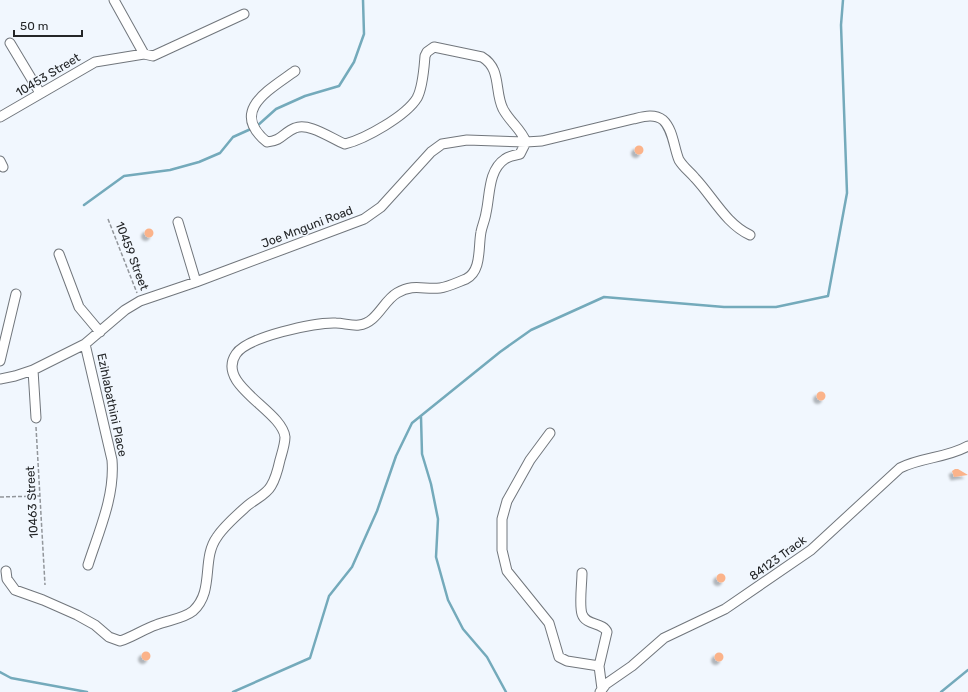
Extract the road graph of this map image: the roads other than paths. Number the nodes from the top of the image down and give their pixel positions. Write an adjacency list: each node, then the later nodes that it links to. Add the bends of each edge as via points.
1 (114, 0): 4 (street)
2 (244, 14): 4 (street, 10453 Street, via 153,56)
3 (10, 43): 6 (street)
4 (144, 54): 6 (street, 10453 Street, via 94,62)
5 (296, 71): 8 (street, via 264,94 251,112 252,123 258,135 268,142 275,142 295,128 305,127 345,144 359,140 390,122 414,101 420,90 425,56 434,47 487,60 496,74 502,107 522,132)
6 (40, 93): 7 (street, 10453 Street)
7 (0, 117)
8 (526, 142): 10 (street, Joe Mnguni Road, via 564,137 648,116 657,117 668,126 675,150 685,169 732,222 741,231); 12 (street, Joe Mnguni Road, via 467,140 442,144 431,152 381,207 364,219); 23 (street, via 520,154 506,158 495,170 481,232 476,270 470,276 443,288 418,286 406,289 386,302 378,314 360,325 334,323 306,326 247,344 236,354 232,362 232,372 249,394 278,422 285,437 284,447 276,478 267,492 248,506 215,539 204,594 194,610 120,641 109,637 77,615 15,590 7,579)
9 (178, 222): 12 (street)
10 (750, 235)
11 (59, 254): 14 (street, via 79,307)
12 (196, 282): 14 (street, Joe Mnguni Road, via 140,301 125,310)
13 (16, 294): 16 (street)
14 (100, 332): 15 (street, Joe Mnguni Road)
15 (85, 344): 17 (street, Joe Mnguni Road); 22 (street, Ezihlabathini Place, via 113,470 110,494)
16 (0, 361)
17 (33, 370): 18 (street, Joe Mnguni Road); 19 (street)
18 (0, 379)
19 (36, 418)
20 (550, 433): 25 (street, via 530,460 507,501 502,519 504,563 516,583 549,623 559,657 567,661)
21 (968, 446): 26 (street, 84123 Track, via 952,453 915,461 900,468 811,550 726,609 664,638)
22 (88, 565)
23 (6, 571)
24 (582, 573): 25 (street, via 582,614 588,621 604,627 607,632)
25 (598, 666): 26 (street)
26 (601, 691)

